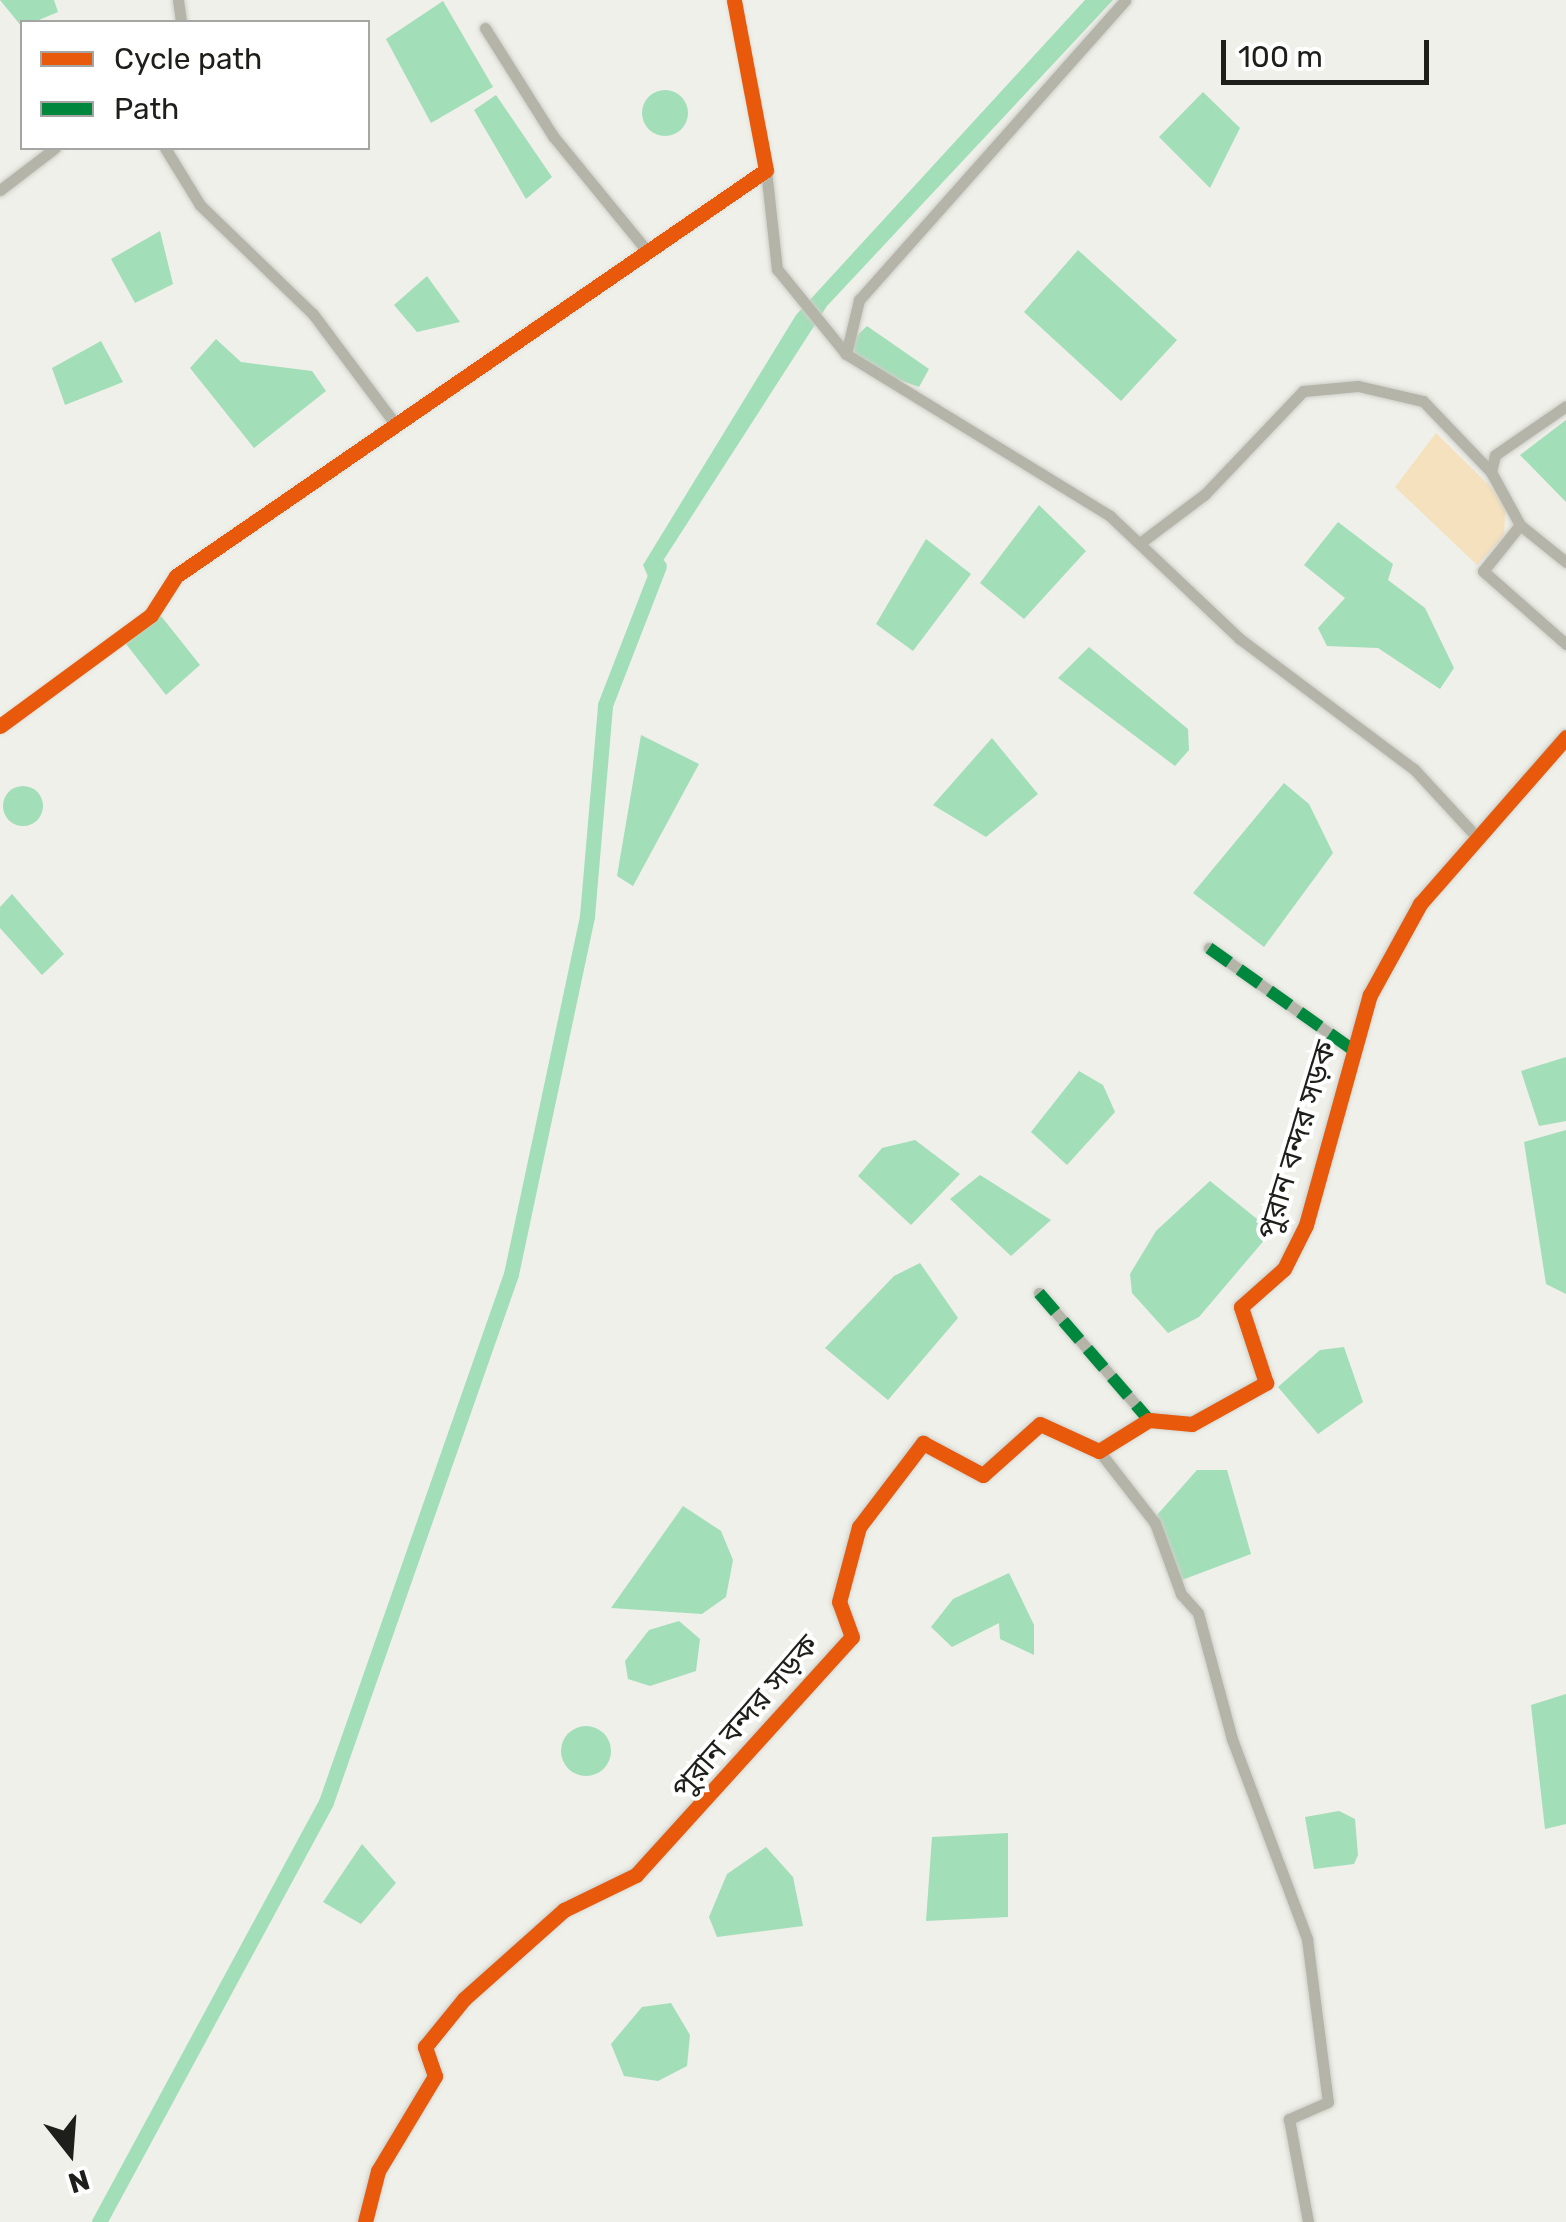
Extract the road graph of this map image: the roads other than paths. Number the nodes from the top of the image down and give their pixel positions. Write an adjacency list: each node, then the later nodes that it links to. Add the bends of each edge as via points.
1 (734, 0): 6 (street)
2 (1125, 0): 9 (street, via 859,300)
3 (484, 28): 8 (street, via 553,136)
4 (52, 150): 7 (street)
5 (166, 150): 11 (street, via 200,205 314,314)
6 (766, 170): 8 (street); 9 (street, via 776,264)
7 (0, 190)
8 (644, 247): 11 (street)
9 (846, 354): 14 (street, via 1064,482)
10 (1566, 406): 12 (street, via 1495,454)
11 (393, 420): 17 (street, via 176,576 151,615)
12 (1491, 472): 13 (street); 14 (street, via 1423,401 1312,387 1205,494)
13 (1520, 526): 15 (street); 16 (street, via 1483,571)
14 (1140, 543): 19 (street, via 1277,669 1414,769)
15 (1566, 562)
16 (1566, 644)
17 (0, 726)
18 (1566, 737): 19 (street, পুরান বন্দর সড়ক)
19 (1475, 835): 21 (street, পুরান বন্দর সড়ক, via 1420,904 1370,995)
20 (1209, 948): 21 (street)
21 (1353, 1050): 23 (street, পুরান বন্দর সড়ক, via 1306,1226 1284,1269 1241,1307 1266,1383 1192,1424)
22 (1039, 1293): 23 (street)
23 (1149, 1420): 24 (street)
24 (1099, 1451): 25 (street, পুরান বন্দর সড়ক, via 1040,1424 983,1475 922,1443 860,1527 840,1602 852,1637 636,1875 564,1910 464,1999 425,2047 435,2076); 26 (street, via 1155,1523 1181,1594 1198,1613 1232,1739 1307,1939 1328,2102 1290,2119)
25 (360, 2220)
26 (1308, 2222)

